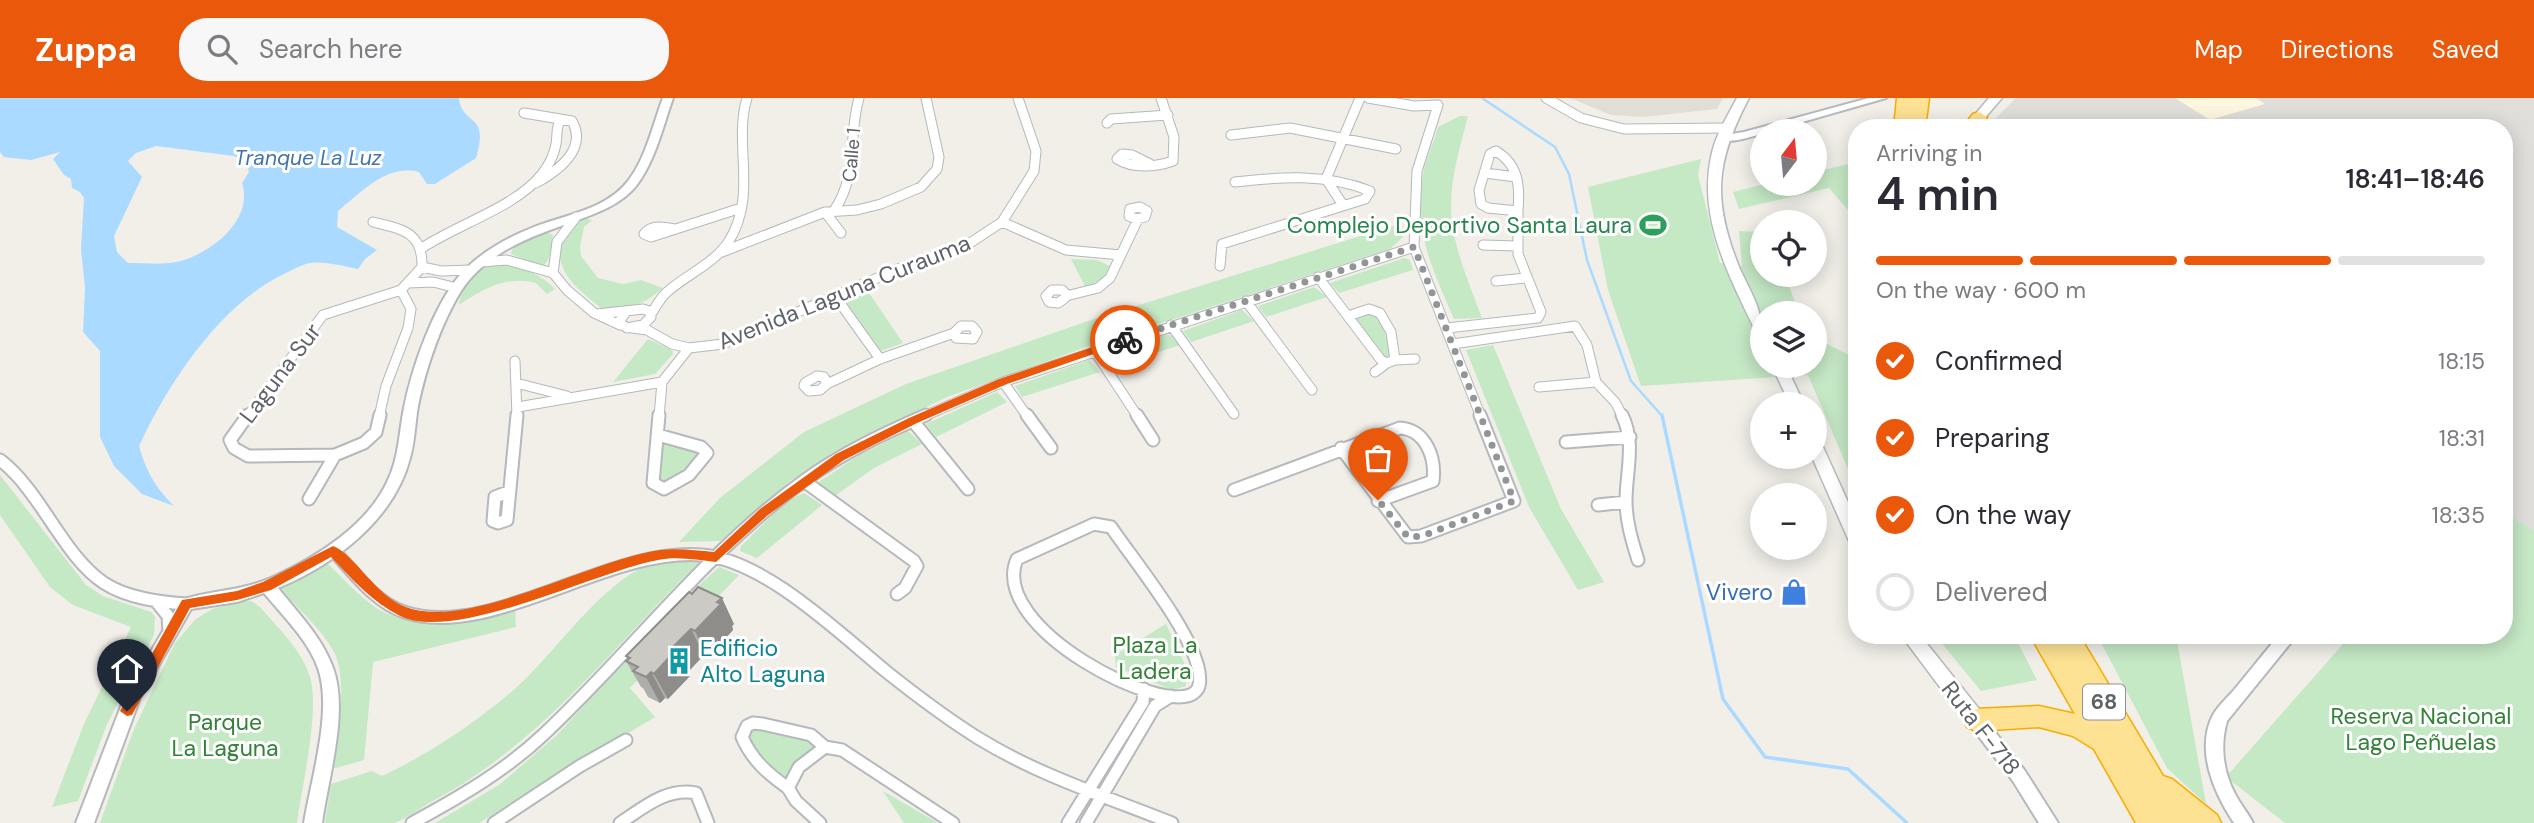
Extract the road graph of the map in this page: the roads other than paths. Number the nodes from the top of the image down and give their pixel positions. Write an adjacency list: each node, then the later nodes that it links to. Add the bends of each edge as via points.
1 (668, 98): 44 (street, via 634,182 615,199)
2 (747, 98): 36 (street, via 742,114 746,176)
3 (859, 98): 37 (street, Calle 1, via 854,111 850,184)
4 (926, 98): 37 (street, Calle 1, via 939,158 934,174 912,193 883,204 853,211)
5 (1018, 98): 42 (street, Avenida Laguna Curauma, via 1036,151 1034,171)
6 (1161, 98): 18 (street)
7 (1360, 98): 27 (street)
8 (1368, 98): 16 (street)
9 (1546, 98): 25 (street, via 1581,118 1624,129)
10 (1743, 98): 25 (main road)
11 (1881, 98): 15 (street)
12 (1905, 98): 22 (highway)
13 (1921, 98): 23 (highway)
14 (1996, 98): 24 (main road)
15 (1867, 100): 25 (street, via 1745,135)
16 (1414, 106): 19 (street); 19 (street, via 1438,105)
17 (524, 113): 20 (street)
18 (1168, 115): 21 (street); 29 (street, via 1176,148 1173,160 1159,166)
19 (1435, 117): 49 (street, via 1417,172)
20 (561, 118): 34 (street, via 556,126 556,148); 34 (street, via 572,121 577,130 570,158 554,174)
21 (1138, 119)
22 (1903, 119)
23 (1918, 119)
24 (1979, 119)
25 (1725, 133): 66 (main road, via 1715,169 1716,208 1726,255)
26 (1231, 135): 27 (street, via 1282,128)
27 (1342, 136): 28 (street); 32 (street)
28 (1396, 149)
29 (1150, 164)
30 (1485, 173): 31 (street); 31 (street, via 1490,154 1496,151 1513,163); 38 (street, via 1480,204)
31 (1516, 177): 38 (street)
32 (1326, 179): 33 (street); 35 (street); 35 (street, via 1370,191 1365,199)
33 (1235, 182)
34 (531, 186): 50 (street)
35 (1343, 205): 55 (street, via 1222,244)
36 (741, 208): 43 (street); 51 (street)
37 (835, 209): 39 (street, Calle 1)
38 (1519, 211): 48 (street)
39 (825, 212): 45 (street, Calle 1); 51 (street, Calle 1)
40 (1138, 219): 52 (street)
41 (373, 222): 50 (street, via 397,228)
42 (1002, 222): 52 (street, via 1066,250); 63 (street, Avenida Laguna Curauma, via 970,243)
43 (675, 229)
44 (553, 231): 46 (street); 57 (street)
45 (841, 233)
46 (508, 243): 53 (street); 54 (street)
47 (1483, 245): 48 (street)
48 (1517, 246): 59 (street)
49 (1414, 247): 58 (street); 74 (street)
50 (422, 248): 56 (street)
51 (722, 252): 69 (street, via 662,297)
52 (1119, 258): 64 (street, via 1102,285)
53 (507, 260): 54 (street); 57 (street)
54 (477, 266): 56 (street, via 441,271); 62 (street)
55 (1220, 266)
56 (422, 267): 61 (street)
57 (553, 273): 67 (street, Avenida Laguna Curauma)
58 (1318, 277): 65 (street); 70 (street)
59 (1527, 278): 60 (street); 74 (street, via 1541,312 1538,318)
60 (1496, 281)
61 (405, 287): 62 (street, via 433,282); 102 (street, Laguna Sur, via 411,309 408,328 386,386 376,432 364,443); 102 (street, Laguna Sur, via 323,315 230,439 234,449 248,456)
62 (457, 288): 114 (street, via 414,393 397,478 373,514)
63 (835, 296): 78 (street, Avenida Laguna Curauma, via 731,341); 80 (street)
64 (1066, 296)
65 (1246, 301): 72 (street); 91 (street)
66 (1750, 305)
67 (594, 313): 68 (street); 71 (street, Avenida Laguna Curauma)
68 (625, 313): 69 (street); 71 (street)
69 (647, 314): 73 (street, via 643,326); 76 (street)
70 (1348, 316): 83 (street, via 1381,359); 83 (street, via 1380,312 1396,353)
71 (620, 325): 73 (street, Avenida Laguna Curauma)
72 (1171, 325): 79 (street); 94 (street)
73 (632, 328): 76 (street, Avenida Laguna Curauma, via 647,330)
74 (1447, 328): 77 (street)
75 (954, 333): 80 (street)
76 (672, 344): 78 (street, Avenida Laguna Curauma)
77 (1453, 344): 87 (street, via 1575,326 1587,345); 110 (street, via 1514,501 1422,536 1408,537)
78 (689, 348): 85 (street)
79 (1094, 350): 86 (street); 98 (street)
80 (880, 359): 89 (street)
81 (1415, 359): 83 (street)
82 (515, 360): 88 (street)
83 (1391, 361): 84 (street)
84 (1376, 372)
85 (662, 382): 92 (street); 96 (street)
86 (1003, 382): 95 (street); 101 (street)
87 (1596, 382): 90 (street); 97 (street, via 1624,417)
88 (516, 383): 92 (street); 93 (street)
89 (827, 384)
90 (1539, 387)
91 (1312, 390)
92 (569, 397): 93 (street)
93 (518, 407): 108 (street)
94 (1234, 414)
95 (913, 421): 105 (street, via 840,457); 106 (street)
96 (658, 435): 96 (street, via 653,483 664,489 703,462 706,453 701,447)
97 (1630, 437): 99 (street); 111 (street)
98 (1153, 440)
99 (1566, 442)
100 (1341, 448): 107 (street); 110 (street); 110 (street, via 1400,428 1421,435 1435,470 1433,481)
101 (1051, 449)
102 (335, 455): 109 (street)
103 (0, 460): 119 (street, via 96,577)
104 (1825, 469): 113 (main road)
105 (804, 481): 115 (street); 118 (street, via 914,561 917,566)
106 (968, 489)
107 (1234, 489)
108 (508, 492)
109 (309, 499)
110 (1378, 500)
111 (1626, 502): 112 (street); 116 (street)
112 (1598, 505)
113 (1848, 521)
114 (333, 550): 115 (street, via 376,596 405,612 443,617 485,610 648,558); 117 (street)
115 (716, 557): 138 (street, via 746,566 778,586 955,724 1021,764); 142 (street, via 542,736 467,793)
116 (1638, 560)
117 (267, 586): 120 (street); 141 (street, via 327,670 331,705)
118 (897, 594)
119 (153, 599): 121 (street); 122 (street, via 168,616)
120 (220, 599): 121 (street); 122 (street, via 196,610)
121 (186, 604): 122 (street)
122 (169, 633): 140 (street, via 120,725)
123 (1917, 644): 131 (main road, Ruta F-718)
124 (2047, 644): 127 (highway, 68)
125 (2071, 644): 136 (highway, 68)
126 (2282, 644): 155 (street, via 2217,727 2218,774)
127 (2064, 673): 130 (highway, via 2060,698); 134 (highway, 68)
128 (1144, 689): 129 (street); 129 (street, via 1078,660 1048,637 1023,604 1013,578 1017,559 1094,524 1111,527 1190,642 1200,684 1188,696); 132 (street)
129 (1171, 696): 132 (street, via 1155,706)
130 (2048, 715): 131 (highway); 134 (highway)
131 (1976, 720): 151 (street, Ruta F-718)
132 (1130, 736): 138 (street); 139 (street)
133 (625, 740): 143 (street)
134 (2101, 741): 152 (highway, 68)
135 (825, 747): 137 (street, via 799,767); 137 (street, via 811,734 764,724 747,726 744,743 762,770); 147 (street, via 842,750)
136 (2143, 768): 153 (highway, 68); 154 (highway)
137 (788, 788): 146 (street, via 796,802)
138 (1090, 789): 139 (street); 148 (street)
139 (1103, 794): 149 (street); 150 (street)
140 (85, 823)
141 (313, 823)
142 (412, 823)
143 (494, 823)
144 (620, 823): 145 (street, via 687,790 696,793)
145 (708, 823)
146 (820, 823)
147 (953, 823)
148 (1068, 823)
149 (1086, 823)
150 (1172, 823)
151 (2049, 823)
152 (2150, 823)
153 (2176, 823)
154 (2207, 823)
155 (2244, 823)

